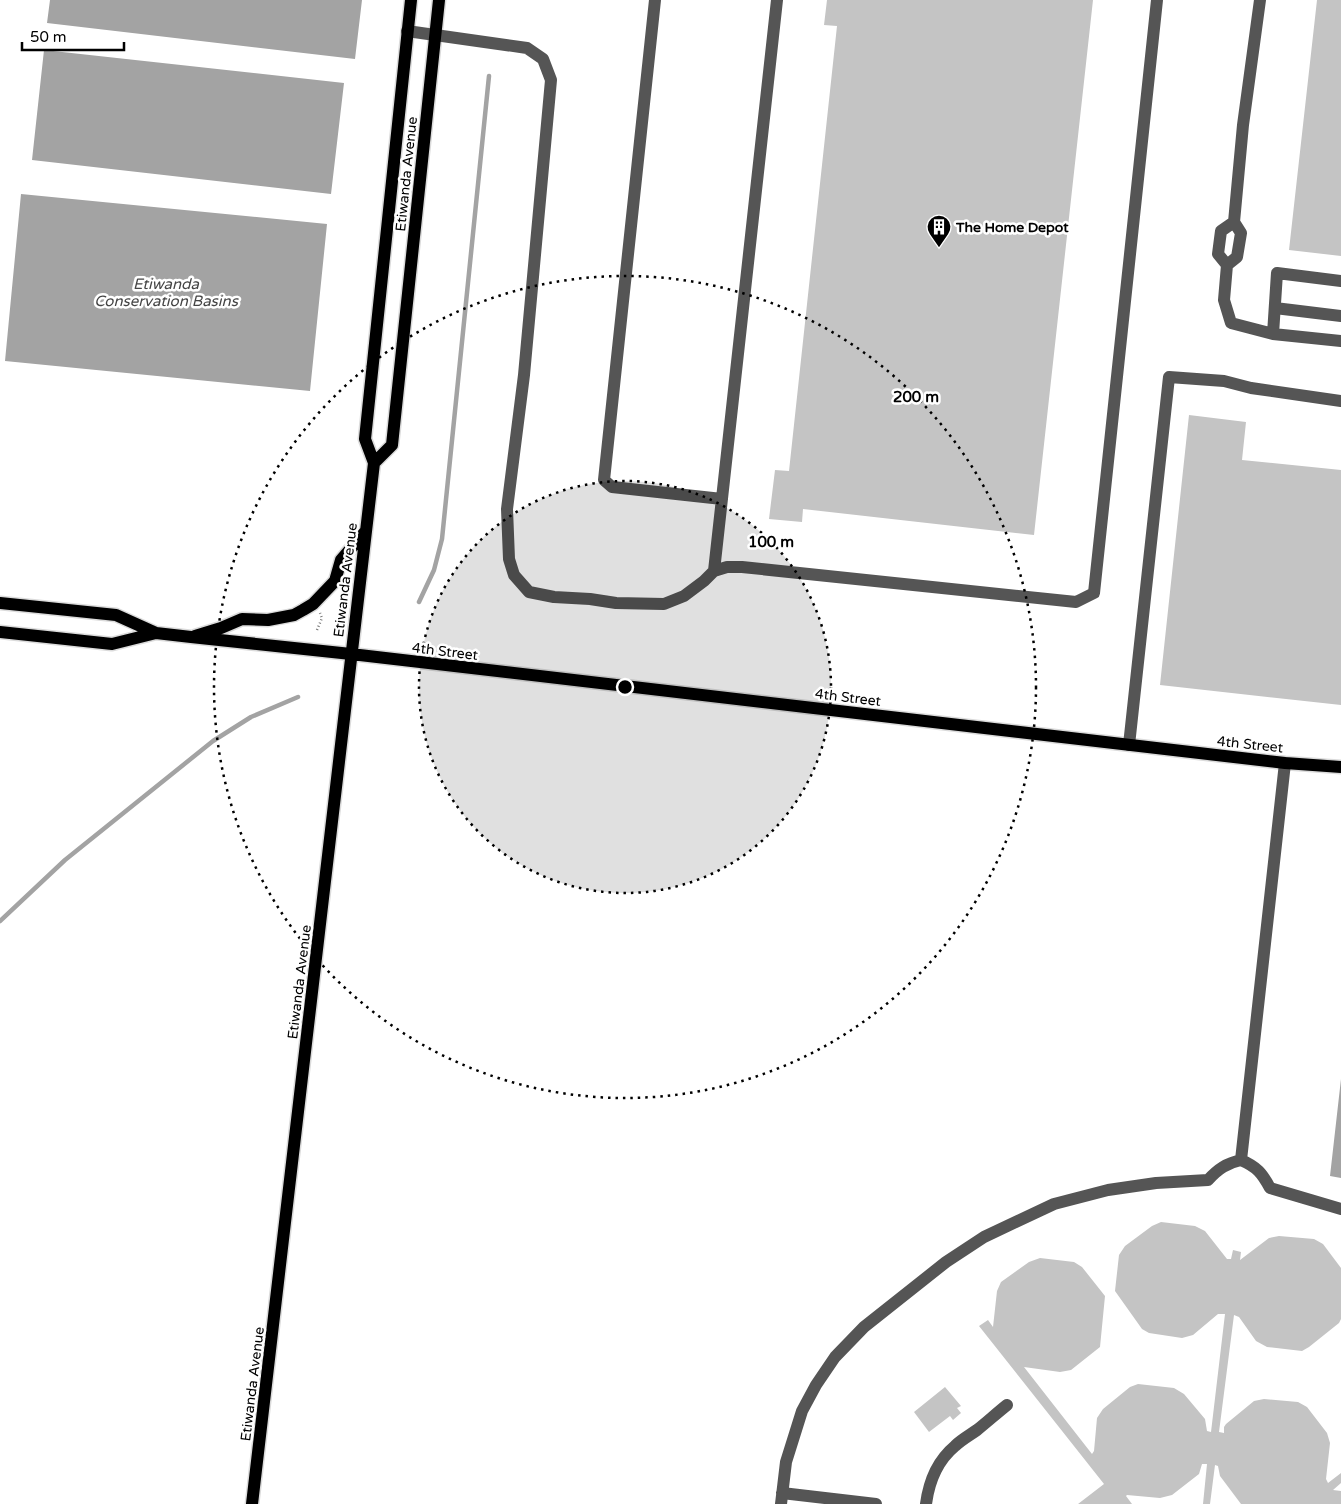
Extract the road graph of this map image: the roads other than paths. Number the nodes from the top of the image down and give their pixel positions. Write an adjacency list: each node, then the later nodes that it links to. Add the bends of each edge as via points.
1 (411, 0): 7 (main road, Etiwanda Avenue)
2 (439, 0): 8 (main road, Etiwanda Avenue)
3 (655, 0): 18 (lane, via 604,480 612,487)
4 (777, 0): 18 (lane)
5 (1157, 0): 20 (lane, via 1094,593 1076,602 742,567)
6 (1260, 0): 9 (lane)
7 (407, 32): 8 (lane); 17 (main road, Etiwanda Avenue, via 365,439)
8 (435, 36): 17 (main road, Etiwanda Avenue, via 392,445); 20 (lane, via 526,48 543,58 551,80 524,375 507,509 509,559 514,575 529,592 554,597 664,604 684,596)
9 (1234, 222): 10 (lane, via 1240,234 1238,257); 10 (lane, via 1221,231 1218,254)
10 (1227, 265): 14 (lane, via 1224,300 1231,323)
11 (1341, 281): 12 (lane, via 1277,273)
12 (1275, 308): 13 (lane); 14 (lane)
13 (1341, 316)
14 (1273, 334): 15 (lane)
15 (1341, 341)
16 (1341, 401): 26 (lane, via 1224,381 1169,377)
17 (374, 463): 19 (main road, Etiwanda Avenue)
18 (722, 499): 20 (lane)
19 (365, 532): 24 (main road, via 341,560 335,581 303,610 268,620 242,619); 25 (main road, Etiwanda Avenue)
20 (714, 571)
21 (0, 603): 23 (main road, via 116,615)
22 (0, 632): 23 (main road, via 112,644)
23 (156, 633): 24 (main road, 4th Street)
24 (191, 637): 25 (main road, 4th Street)
25 (351, 654): 26 (main road, 4th Street); 33 (main road, Etiwanda Avenue)
26 (1129, 745): 27 (main road, 4th Street)
27 (1286, 763): 28 (main road, 4th Street); 29 (lane)
28 (1341, 767)
29 (1242, 1160): 30 (lane, via 1255,1166 1270,1188); 32 (lane, via 1229,1163 1208,1180 1118,1188 1054,1204 984,1237 946,1262 864,1327 835,1357 802,1411 786,1462)
30 (1341, 1209)
31 (1007, 1405): 35 (lane, via 943,1458 928,1486)
32 (782, 1499): 34 (lane)
33 (252, 1504)
34 (876, 1504)
35 (926, 1504)

